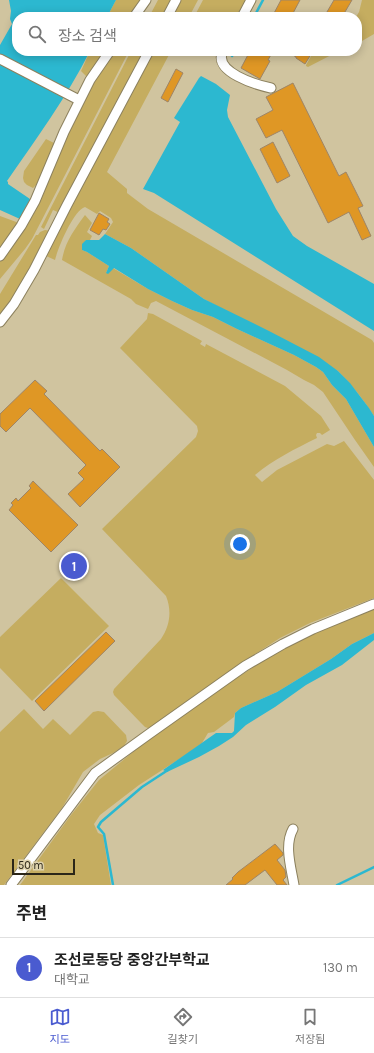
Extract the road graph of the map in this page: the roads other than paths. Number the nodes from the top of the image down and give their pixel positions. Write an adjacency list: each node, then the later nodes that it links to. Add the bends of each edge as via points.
1 (146, 0): 4 (street)
2 (176, 0): 5 (street)
3 (251, 0): 6 (street)
4 (138, 12)
5 (170, 12)
6 (245, 12)
7 (107, 56): 12 (street)
8 (146, 56): 14 (street, via 34,270)
9 (222, 56): 11 (street, via 222,62 227,69 239,77 256,85)
10 (0, 59): 12 (street)
11 (271, 88)
12 (79, 100): 13 (street, via 35,201)
13 (0, 256)
14 (0, 322)
15 (374, 604): 17 (street, via 313,629 245,666 95,773)
16 (293, 829): 18 (street, via 289,849)
17 (11, 885)
18 (294, 885)

